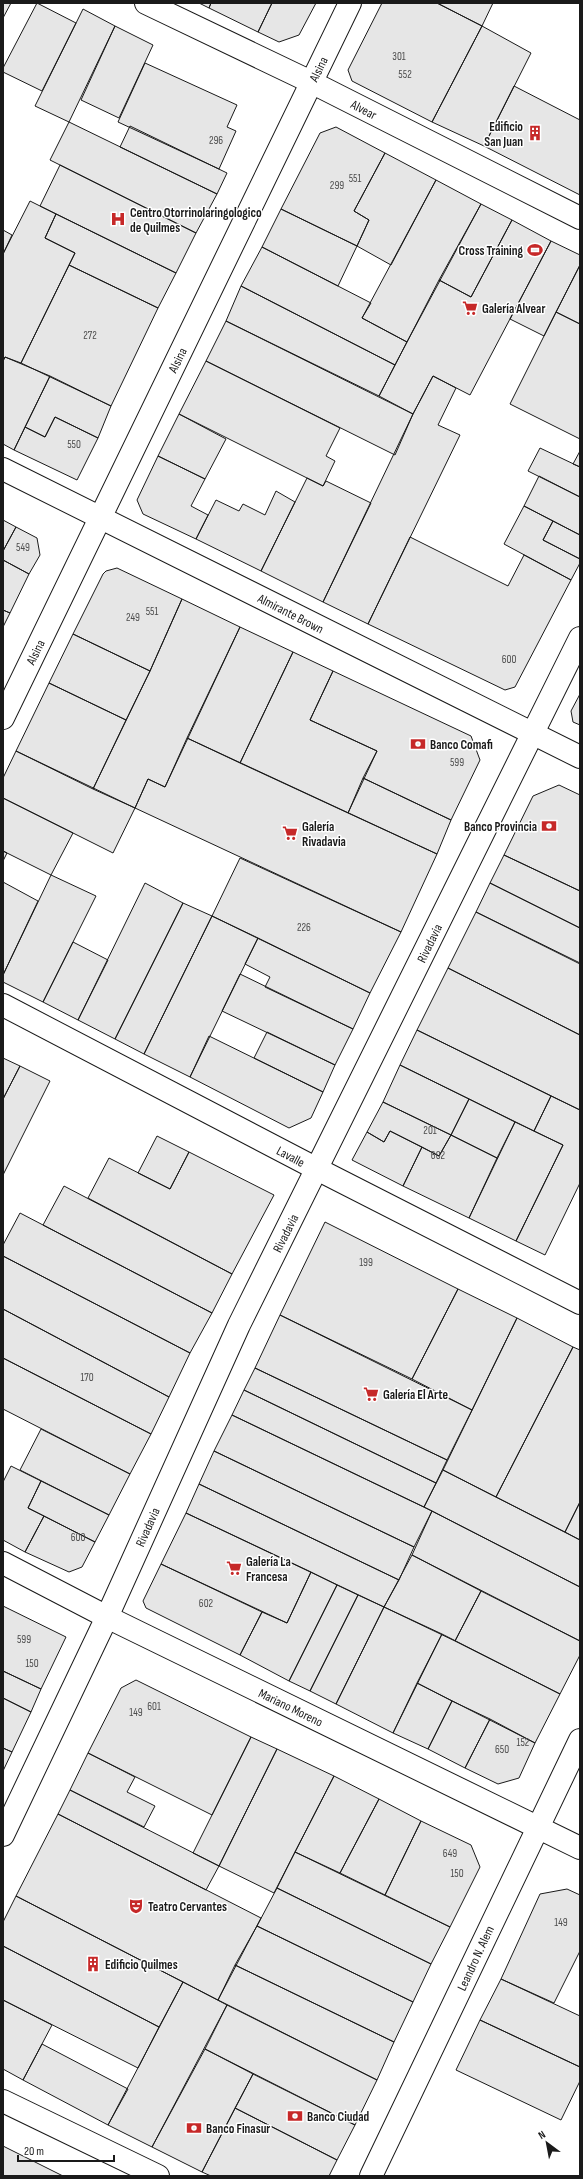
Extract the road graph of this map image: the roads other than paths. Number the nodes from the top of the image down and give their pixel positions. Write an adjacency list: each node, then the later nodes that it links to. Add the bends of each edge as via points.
1 (146, 3): 3 (street, Alvear)
2 (350, 3): 3 (street, Alsina)
3 (311, 82): 4 (street, Alvear); 6 (street, Alsina)
4 (580, 218)
5 (3, 469): 6 (street, Almirante Brown)
6 (101, 518): 8 (street, Alsina); 9 (street, Almirante Brown)
7 (580, 638): 9 (street, Rivadavia)
8 (3, 718)
9 (532, 734): 10 (street, Almirante Brown); 12 (street, Rivadavia)
10 (580, 757)
11 (3, 1005): 12 (street, Lavalle)
12 (317, 1169): 13 (street, Lavalle); 15 (street, Rivadavia, via 239,1325)
13 (580, 1303)
14 (3, 1563): 15 (street, Mariano Moreno)
15 (107, 1617): 17 (street, Mariano Moreno); 18 (street, Rivadavia)
16 (580, 1740): 17 (street, Leandro N. Alem)
17 (537, 1827): 19 (street, Mariano Moreno); 22 (street, Leandro N. Alem)
18 (3, 1835)
19 (580, 1848)
20 (3, 2101): 21 (street)
21 (158, 2176)
22 (371, 2176)

